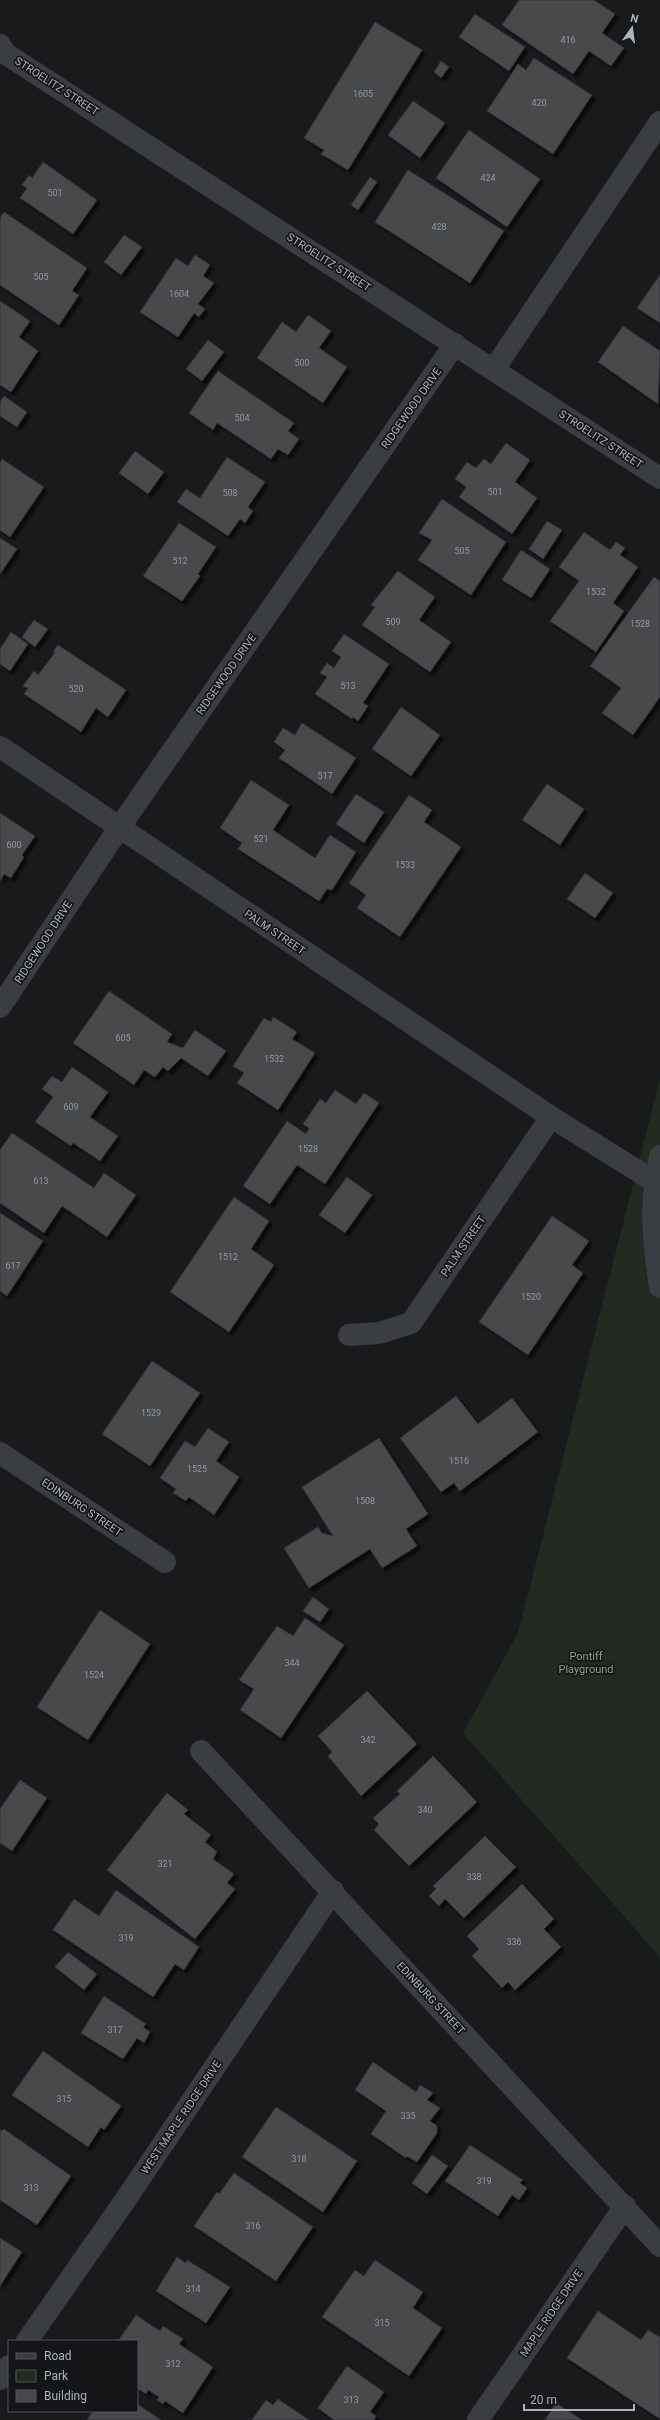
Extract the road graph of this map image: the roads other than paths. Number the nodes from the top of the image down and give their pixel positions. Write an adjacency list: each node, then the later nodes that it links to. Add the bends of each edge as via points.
1 (2, 54): 3 (street, STROELITZ STREET)
2 (660, 122): 4 (street)
3 (455, 344): 4 (street, STROELITZ STREET); 7 (street, RIDGEWOOD DRIVE)
4 (494, 369): 5 (street, STROELITZ STREET)
5 (660, 478)
6 (0, 747): 7 (street, PALM STREET)
7 (119, 828): 8 (street, RIDGEWOOD DRIVE); 9 (street, PALM STREET)
8 (0, 1007)
9 (551, 1117): 11 (street, PALM STREET); 13 (street, PALM STREET, via 411,1323 379,1333)
10 (660, 1156): 11 (street)
11 (654, 1180): 12 (street, via 652,1210)
12 (660, 1287)
13 (349, 1335)
14 (0, 1453): 15 (street, EDINBURG STREET)
15 (165, 1562)
16 (201, 1751): 17 (street, EDINBURG STREET)
17 (333, 1891): 18 (street, EDINBURG STREET); 20 (street, WEST MAPLE RIDGE DRIVE, via 126,2200)
18 (625, 2206): 19 (street, EDINBURG STREET); 23 (street, MAPLE RIDGE DRIVE)
19 (660, 2246)
20 (28, 2340)
21 (8, 2367): 22 (street)
22 (0, 2379)
23 (478, 2420)

